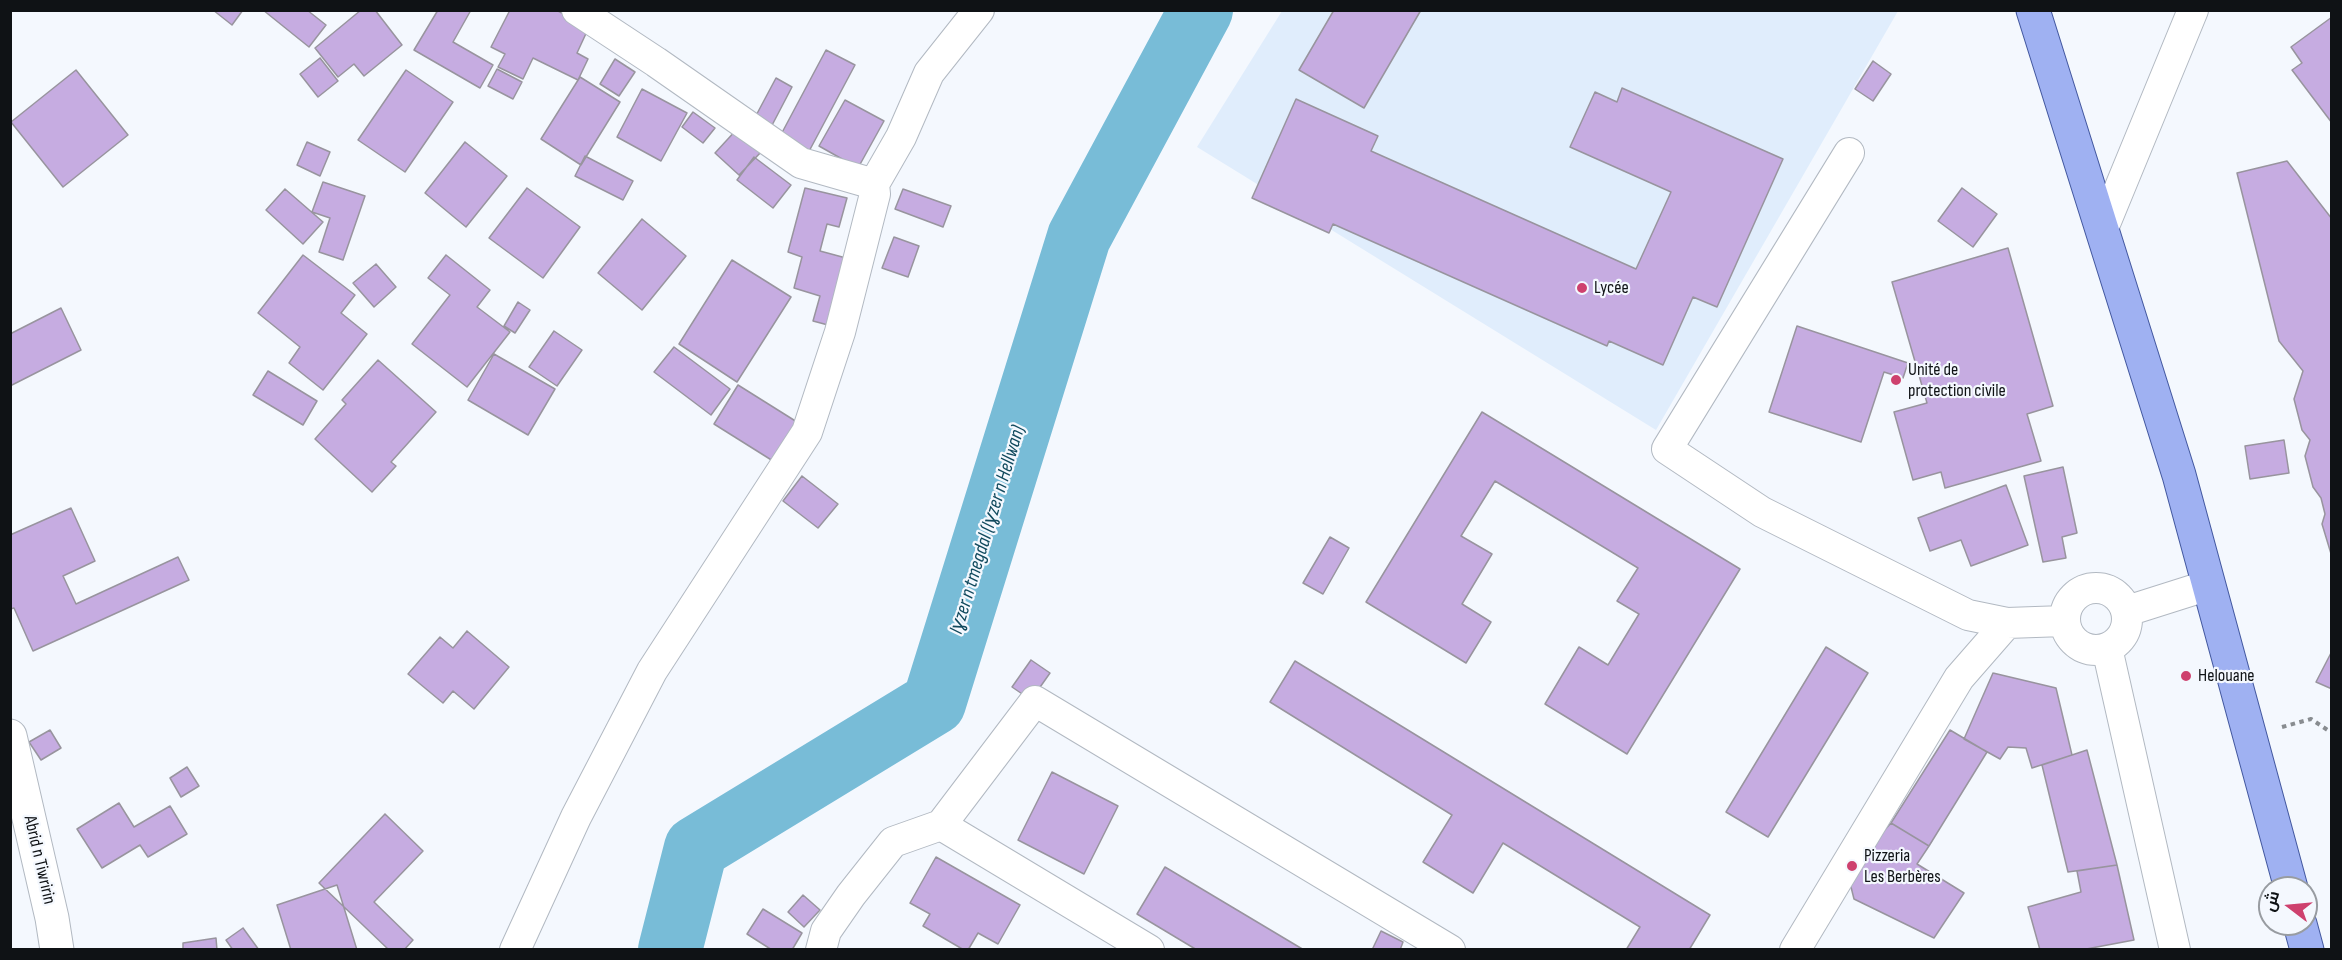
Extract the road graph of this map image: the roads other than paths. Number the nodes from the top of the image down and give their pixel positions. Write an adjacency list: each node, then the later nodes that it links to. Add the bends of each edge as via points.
1 (576, 10): 6 (street, via 801,163)
2 (979, 10): 6 (street, via 929,73 901,137)
3 (2033, 10): 7 (main road)
4 (2193, 10): 7 (street)
5 (1849, 153): 11 (street, via 1667,449 1762,512 1968,615)
6 (874, 184): 18 (street, via 875,194 840,333 807,432 652,671 576,817)
7 (2102, 231): 8 (main road, via 2179,475)
8 (2209, 585): 9 (street); 15 (main road)
9 (2127, 611): 10 (street, via 2115,593 2095,587 2069,601); 12 (street, via 2124,632)
10 (2064, 621): 11 (street); 12 (street, via 2079,646 2088,650)
11 (2007, 623): 16 (street, via 1959,678)
12 (2107, 648): 22 (street)
13 (10, 736): 17 (street, Abrid n Tiwririn)
14 (941, 825): 19 (street, via 893,842 826,931); 20 (street); 21 (street, via 1035,701)
15 (2287, 876)
16 (1800, 948)
17 (57, 950)
18 (515, 950)
19 (821, 950)
20 (1149, 950)
21 (1450, 950)
22 (2175, 950)

